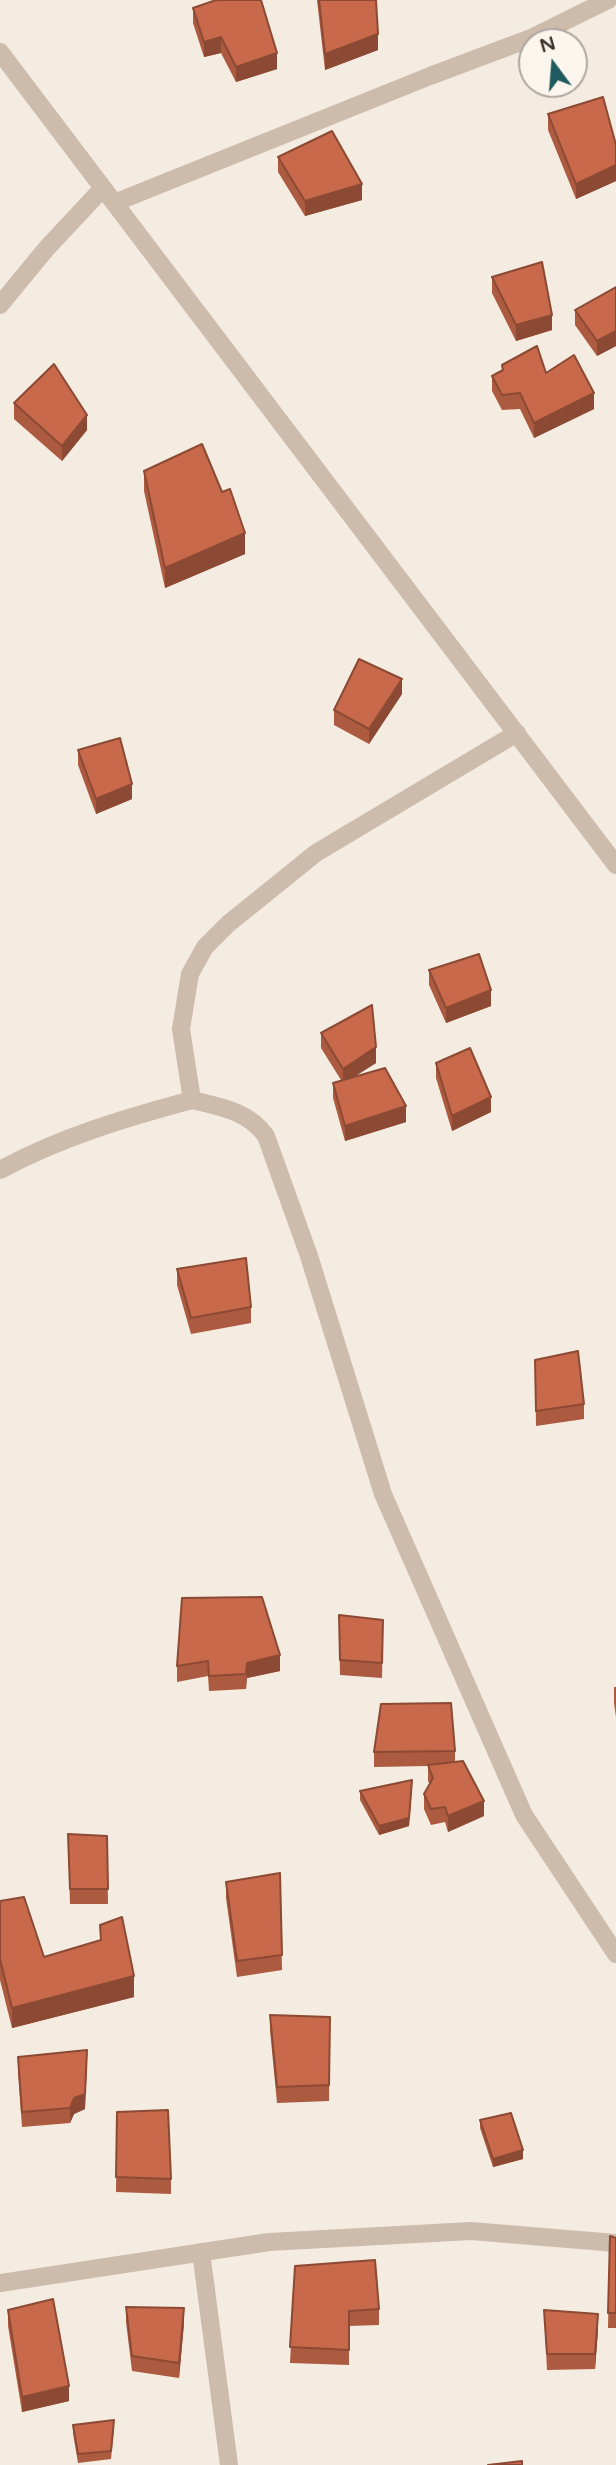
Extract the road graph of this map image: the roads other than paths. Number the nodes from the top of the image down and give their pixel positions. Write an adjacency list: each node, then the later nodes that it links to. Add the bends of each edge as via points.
1 (608, 0): 4 (street, via 531,38)
2 (0, 52): 3 (street)
3 (103, 188): 4 (street); 5 (street)
4 (114, 203): 6 (street)
5 (0, 305)
6 (517, 733): 7 (street); 8 (street, via 316,853 205,947 190,974 181,1029)
7 (616, 865)
8 (192, 1100): 9 (street, via 117,1120 40,1149); 10 (street, via 236,1111 266,1136 309,1256 383,1494 524,1815)
9 (0, 1170)
10 (616, 1954)
11 (616, 2243): 12 (street, via 471,2231 269,2242)
12 (201, 2252): 13 (street); 14 (street)
13 (0, 2283)
14 (229, 2465)

